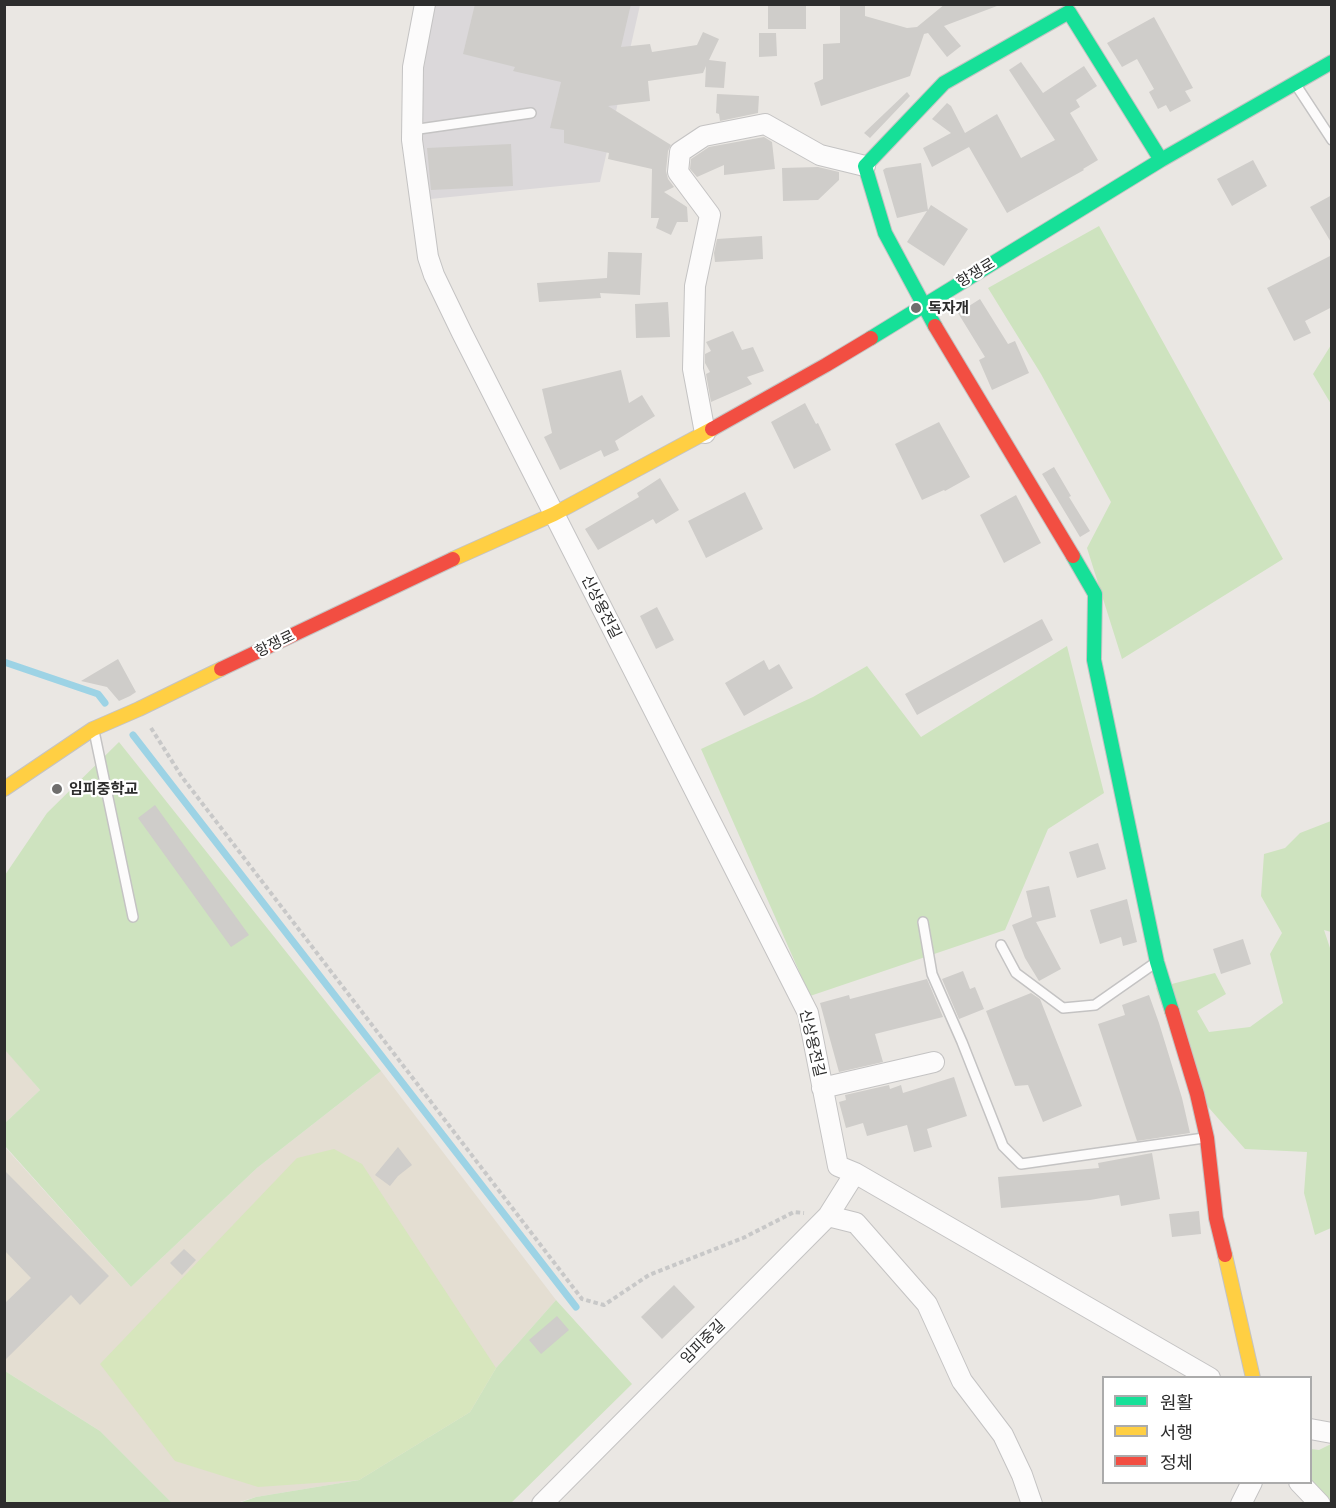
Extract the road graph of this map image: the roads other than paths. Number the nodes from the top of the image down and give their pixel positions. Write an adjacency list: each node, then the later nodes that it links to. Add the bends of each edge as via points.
1 (425, 4): 6 (street, via 413,67)
2 (1066, 8): 8 (street); 9 (street, via 944,83)
3 (1332, 62): 4 (street, 항쟁로)
4 (1295, 83): 7 (lane); 8 (street, 항쟁로)
5 (531, 113): 6 (lane)
6 (412, 130): 12 (street, via 428,257 434,275)
7 (1332, 140)
8 (1161, 159): 10 (street, 항쟁로)
9 (866, 166): 10 (street, via 885,233); 11 (street, via 820,155 765,124 704,136 680,152 678,172 710,214 695,286 693,369)
10 (923, 305): 11 (street, 항쟁로); 18 (street, via 1095,594 1094,660)
11 (705, 433): 12 (street, 항쟁로)
12 (554, 514): 13 (street, 항쟁로); 20 (street, 신상용전길, via 807,1013)
13 (93, 729): 14 (street, 항쟁로); 15 (lane)
14 (4, 789)
15 (133, 917)
16 (923, 922): 21 (lane, via 932,974 1003,1146 1021,1164)
17 (1001, 945): 18 (lane, via 1016,973 1063,1008 1095,1005)
18 (1157, 962): 21 (street)
19 (934, 1062): 20 (street)
20 (822, 1088): 22 (street, 신상용전길, via 838,1166)
21 (1207, 1138): 25 (street, via 1216,1218)
22 (855, 1173): 23 (street, 임피중길); 24 (street, 신상용전길)
23 (828, 1216): 30 (street, 임피중길); 31 (street, via 856,1223 927,1304 962,1381 1003,1435)
24 (1208, 1376)
25 (1253, 1376)
26 (1312, 1429): 27 (street)
27 (1332, 1433)
28 (1251, 1484): 32 (street)
29 (1301, 1484): 33 (street)
30 (542, 1503)
31 (1032, 1503)
32 (1241, 1503)
33 (1320, 1503)

